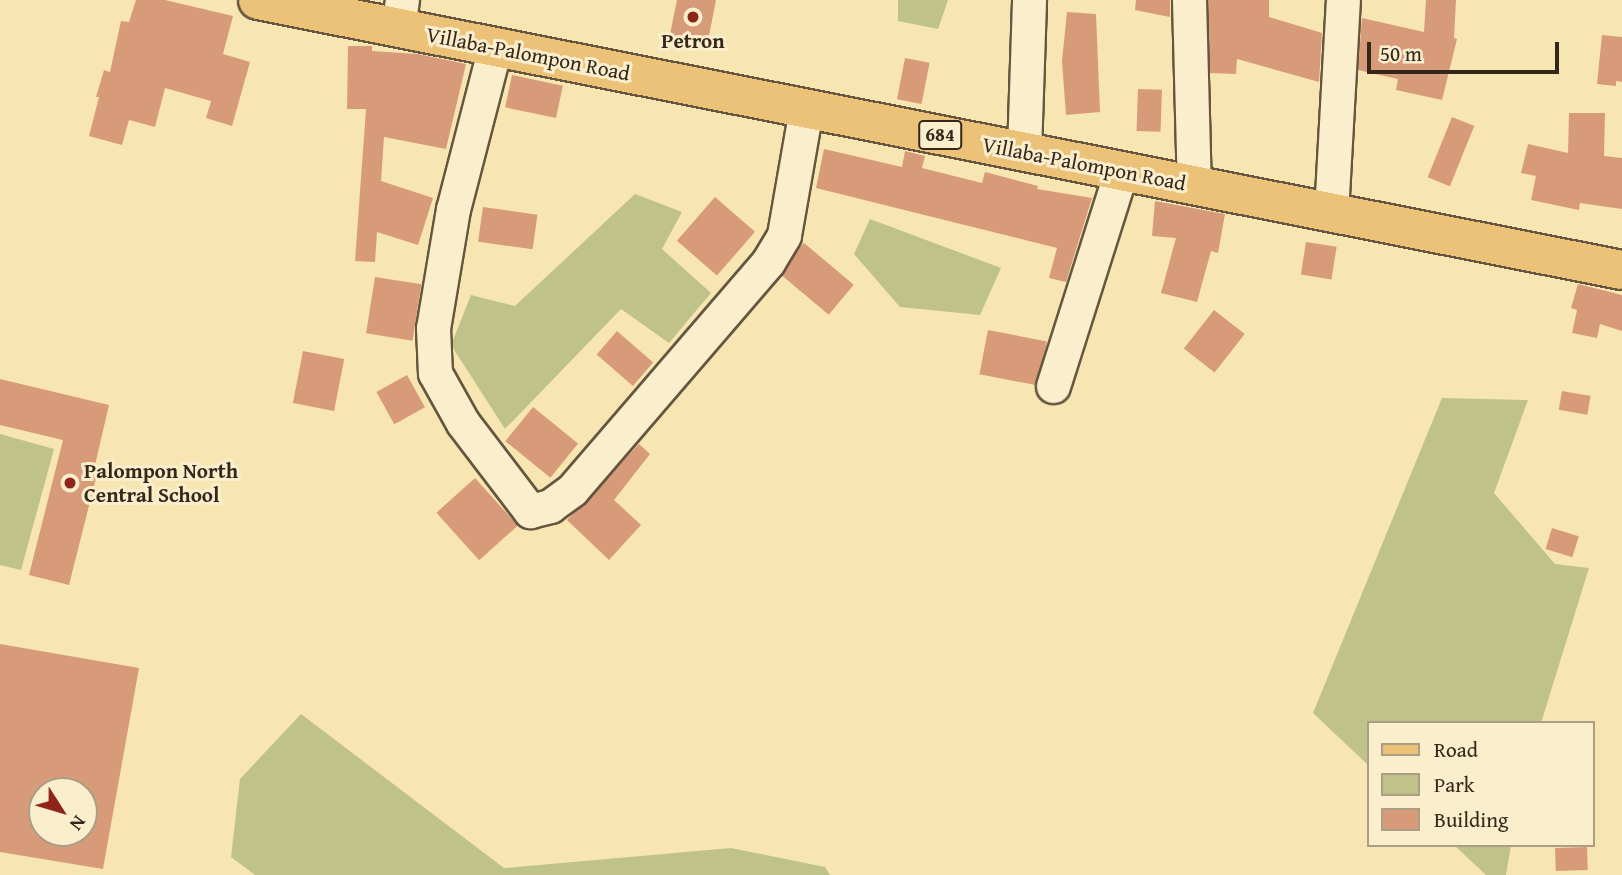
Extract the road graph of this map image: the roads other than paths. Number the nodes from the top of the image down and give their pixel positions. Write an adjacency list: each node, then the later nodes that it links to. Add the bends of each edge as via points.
1 (258, 0): 5 (main road, Villaba-Palompon Road / 684)
2 (1029, 0): 8 (street)
3 (1189, 0): 10 (street)
4 (1343, 0): 11 (street)
5 (400, 14): 6 (main road, Villaba-Palompon Road / 684)
6 (495, 47): 7 (main road, Villaba-Palompon Road / 684); 7 (street, via 453,209 433,328 435,373 463,423 530,511 551,506 572,490 768,262 784,235)
7 (806, 109): 8 (main road, Villaba-Palompon Road / 684)
8 (1024, 152): 9 (main road, Villaba-Palompon Road / 684)
9 (1121, 171): 10 (main road, Villaba-Palompon Road / 684); 13 (street)
10 (1195, 186): 11 (main road, Villaba-Palompon Road / 684)
11 (1331, 213): 12 (main road, Villaba-Palompon Road / 684)
12 (1622, 270)
13 (1053, 386)

